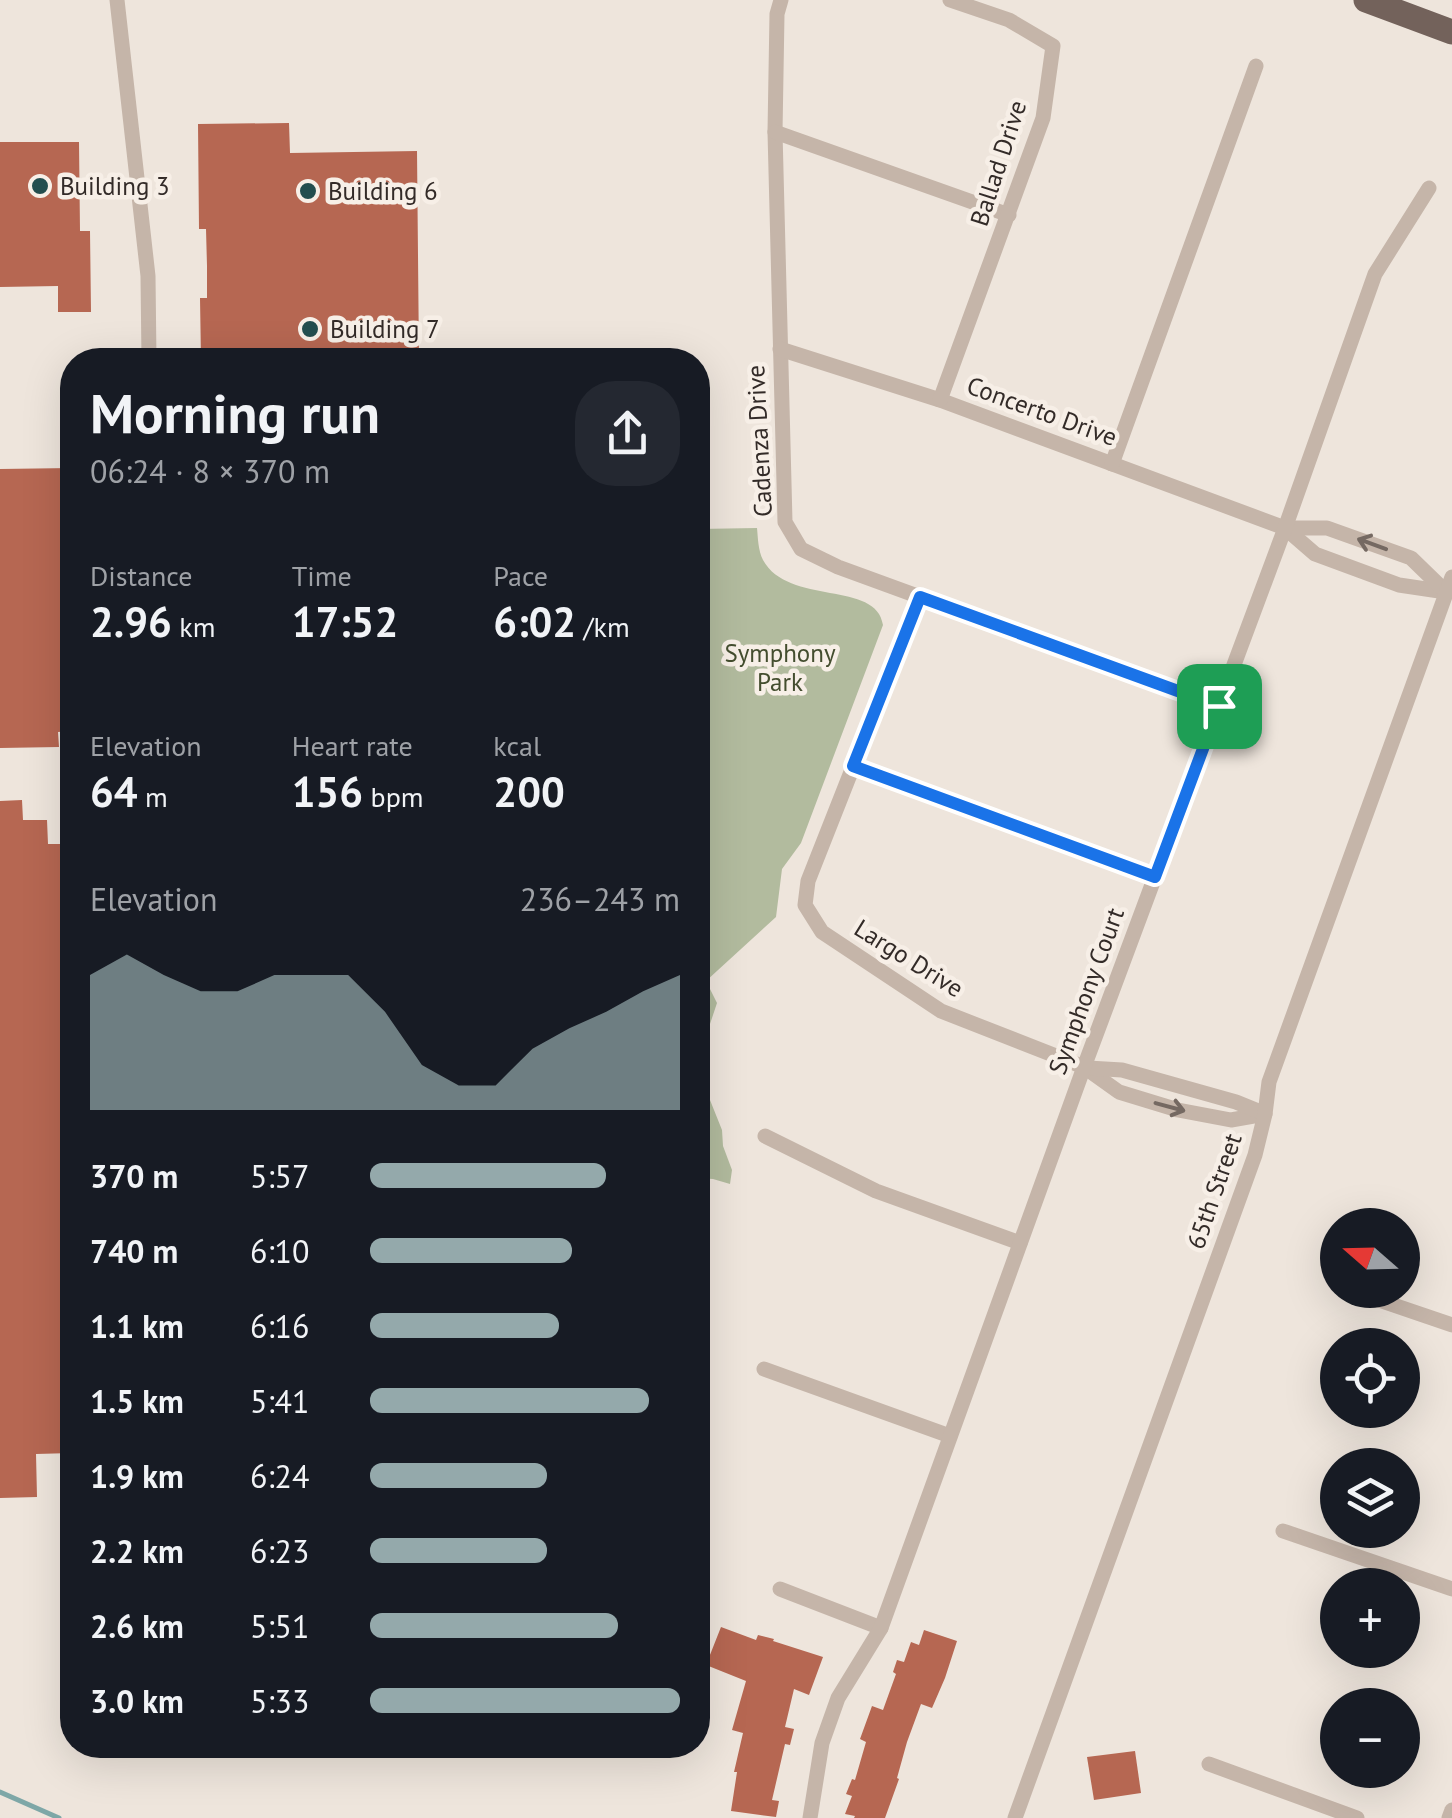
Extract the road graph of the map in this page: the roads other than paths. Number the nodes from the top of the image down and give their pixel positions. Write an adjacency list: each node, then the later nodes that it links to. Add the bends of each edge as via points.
1 (117, 0): 10 (street, via 148,276)
2 (781, 0): 7 (street, Cadenza Drive)
3 (950, 0): 9 (street, Ballad Drive, via 1009,20 1054,46 1043,118)
4 (1366, 0): 5 (main road)
5 (1452, 32)
6 (1256, 66): 13 (street)
7 (776, 132): 9 (street); 11 (street, Cadenza Drive)
8 (1430, 188): 14 (street, Symphony Court, via 1375,274)
9 (1010, 215): 12 (street, Ballad Drive)
10 (149, 348)
11 (780, 349): 12 (street, Concerto Drive); 16 (street, Cadenza Drive, via 785,522 800,550)
12 (940, 400): 13 (street, Concerto Drive)
13 (1112, 464): 14 (street, Concerto Drive)
14 (1285, 528): 15 (street, Concerto Drive, one-way to 14, via 1411,558 1327,528); 15 (street, Concerto Drive, via 1315,554 1399,585); 17 (street, Symphony Court)
15 (1449, 585): 21 (street, 65th Street, via 1269,1082)
16 (920, 597): 17 (street, Cadenza Drive); 18 (street, Largo Drive)
17 (1219, 706): 19 (street, Symphony Court)
18 (853, 766): 19 (street); 20 (street, Largo Drive, via 808,881 805,905 822,932 941,1012)
19 (1155, 877): 20 (street, Symphony Court)
20 (1084, 1068): 21 (street, Largo Drive, via 1122,1070); 23 (street, Symphony Court)
21 (1265, 1114): 35 (street, 65th Street)
22 (765, 1136): 23 (street, via 876,1191)
23 (1020, 1243): 27 (street, Symphony Court)
24 (1402, 1308): 25 (street)
25 (1452, 1325)
26 (764, 1369): 27 (street)
27 (950, 1436): 31 (street, Symphony Court)
28 (1284, 1531): 30 (street)
29 (780, 1589): 31 (street)
30 (1452, 1589)
31 (881, 1628): 34 (street, Symphony Court, via 838,1698 822,1744)
32 (1209, 1764): 36 (street)
33 (1452, 1810): 37 (street)
34 (810, 1818)
35 (1015, 1818)
36 (1357, 1818)
37 (1449, 1818)

